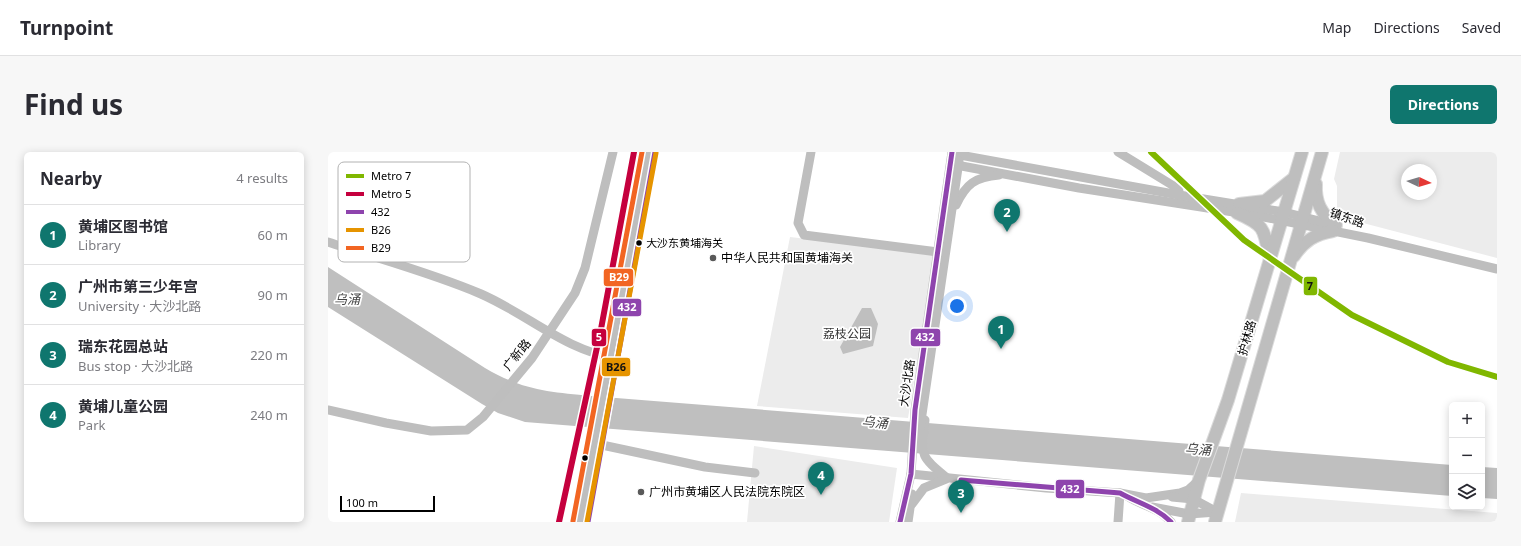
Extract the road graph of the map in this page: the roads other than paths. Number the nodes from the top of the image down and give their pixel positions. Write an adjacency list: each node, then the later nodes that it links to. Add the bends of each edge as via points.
1 (613, 152): 29 (street, 广新路, via 583,273 575,293)
2 (649, 152): 30 (main road)
3 (655, 152): 30 (main road)
4 (811, 152): 22 (street, via 798,222 804,235)
5 (982, 152): 10 (street, via 987,157)
6 (1118, 152): 14 (street, via 1172,185 1179,191)
7 (957, 153): 10 (street, 镇东路); 11 (street, 大沙北路)
8 (1301, 154): 9 (main road); 13 (main road, 护林路)
9 (1319, 162): 18 (main road, 护林路); 19 (main road, via 1316,196 1323,214)
10 (1008, 163): 12 (street); 14 (street, 镇东路)
11 (954, 165): 12 (street, 镇东路); 16 (street, 大沙北路); 22 (street, 大沙北路)
12 (1011, 174): 15 (street, 镇东路, via 1079,188); 16 (street, via 984,177 970,184 960,196)
13 (1294, 178): 15 (main road, via 1265,201); 17 (main road, 护林路)
14 (1179, 195): 15 (street, 镇东路)
15 (1238, 208): 17 (street, 镇东路); 23 (main road, via 1260,224)
16 (953, 212): 33 (street, 大沙北路)
17 (1283, 216): 18 (street, 镇东路); 23 (main road, 护林路)
18 (1302, 220): 19 (street, 镇东路); 25 (main road, 护林路)
19 (1334, 228): 25 (main road, via 1306,241); 26 (street, 镇东路)
20 (328, 242): 21 (street)
21 (338, 245)
22 (938, 252): 33 (street, 大沙北路, via 915,410)
23 (1270, 260): 27 (main road, 护林路)
24 (386, 262): 29 (street, via 482,295)
25 (1290, 262): 28 (main road, 护林路)
26 (1497, 269)
27 (1262, 284): 28 (main road); 37 (main road, 护林路, via 1228,400)
28 (1282, 289): 43 (main road, 护林路)
29 (549, 334): 30 (street); 31 (street, 广新路, via 483,417 467,430 431,431)
30 (614, 358): 32 (main road)
31 (328, 410)
32 (601, 437): 34 (street, via 705,467); 45 (main road); 46 (main road)
33 (917, 458): 35 (street, 大沙北路); 36 (street)
34 (755, 473)
35 (913, 474): 36 (street); 42 (street, 大沙北路); 47 (street, 大沙北路)
36 (947, 478): 38 (street); 42 (street, via 924,488)
37 (1199, 480): 39 (street, via 1188,490); 40 (main road, 护林路)
38 (1120, 492): 39 (street, via 1146,498); 41 (street, via 1138,504); 49 (street)
39 (1162, 496): 40 (street)
40 (1193, 499): 43 (street); 44 (main road, 护林路)
41 (1152, 507): 44 (street); 50 (street)
42 (910, 508): 48 (street, 大沙北路)
43 (1216, 517): 44 (street)
44 (1188, 518)
45 (580, 522)
46 (588, 522)
47 (900, 522)
48 (908, 522)
49 (1118, 522)
50 (1171, 522)

